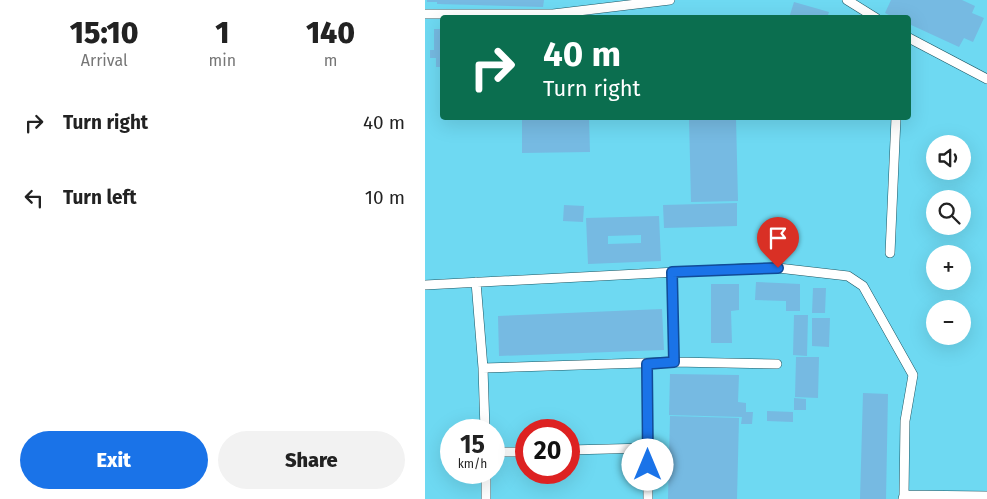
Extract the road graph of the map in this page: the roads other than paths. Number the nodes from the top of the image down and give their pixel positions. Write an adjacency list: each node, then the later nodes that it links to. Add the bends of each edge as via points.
1 (670, 0): 3 (lane, via 553,14)
2 (847, 0): 4 (lane)
3 (425, 14)
4 (871, 15)
5 (911, 39): 6 (lane)
6 (987, 78)
7 (896, 120): 8 (lane)
8 (890, 253)
9 (672, 272): 10 (lane); 12 (lane); 21 (lane, via 778,268 848,276 863,286 913,375 905,420)
10 (476, 282): 11 (lane); 15 (lane)
11 (425, 284)
12 (674, 362): 13 (lane); 14 (lane)
13 (647, 364): 15 (lane); 17 (lane)
14 (777, 364)
15 (483, 368): 16 (lane)
16 (485, 419)
17 (648, 448): 18 (lane); 23 (lane)
18 (580, 450)
19 (485, 484): 22 (lane)
20 (987, 496): 21 (lane)
21 (903, 497)
22 (485, 499)
23 (648, 499)

